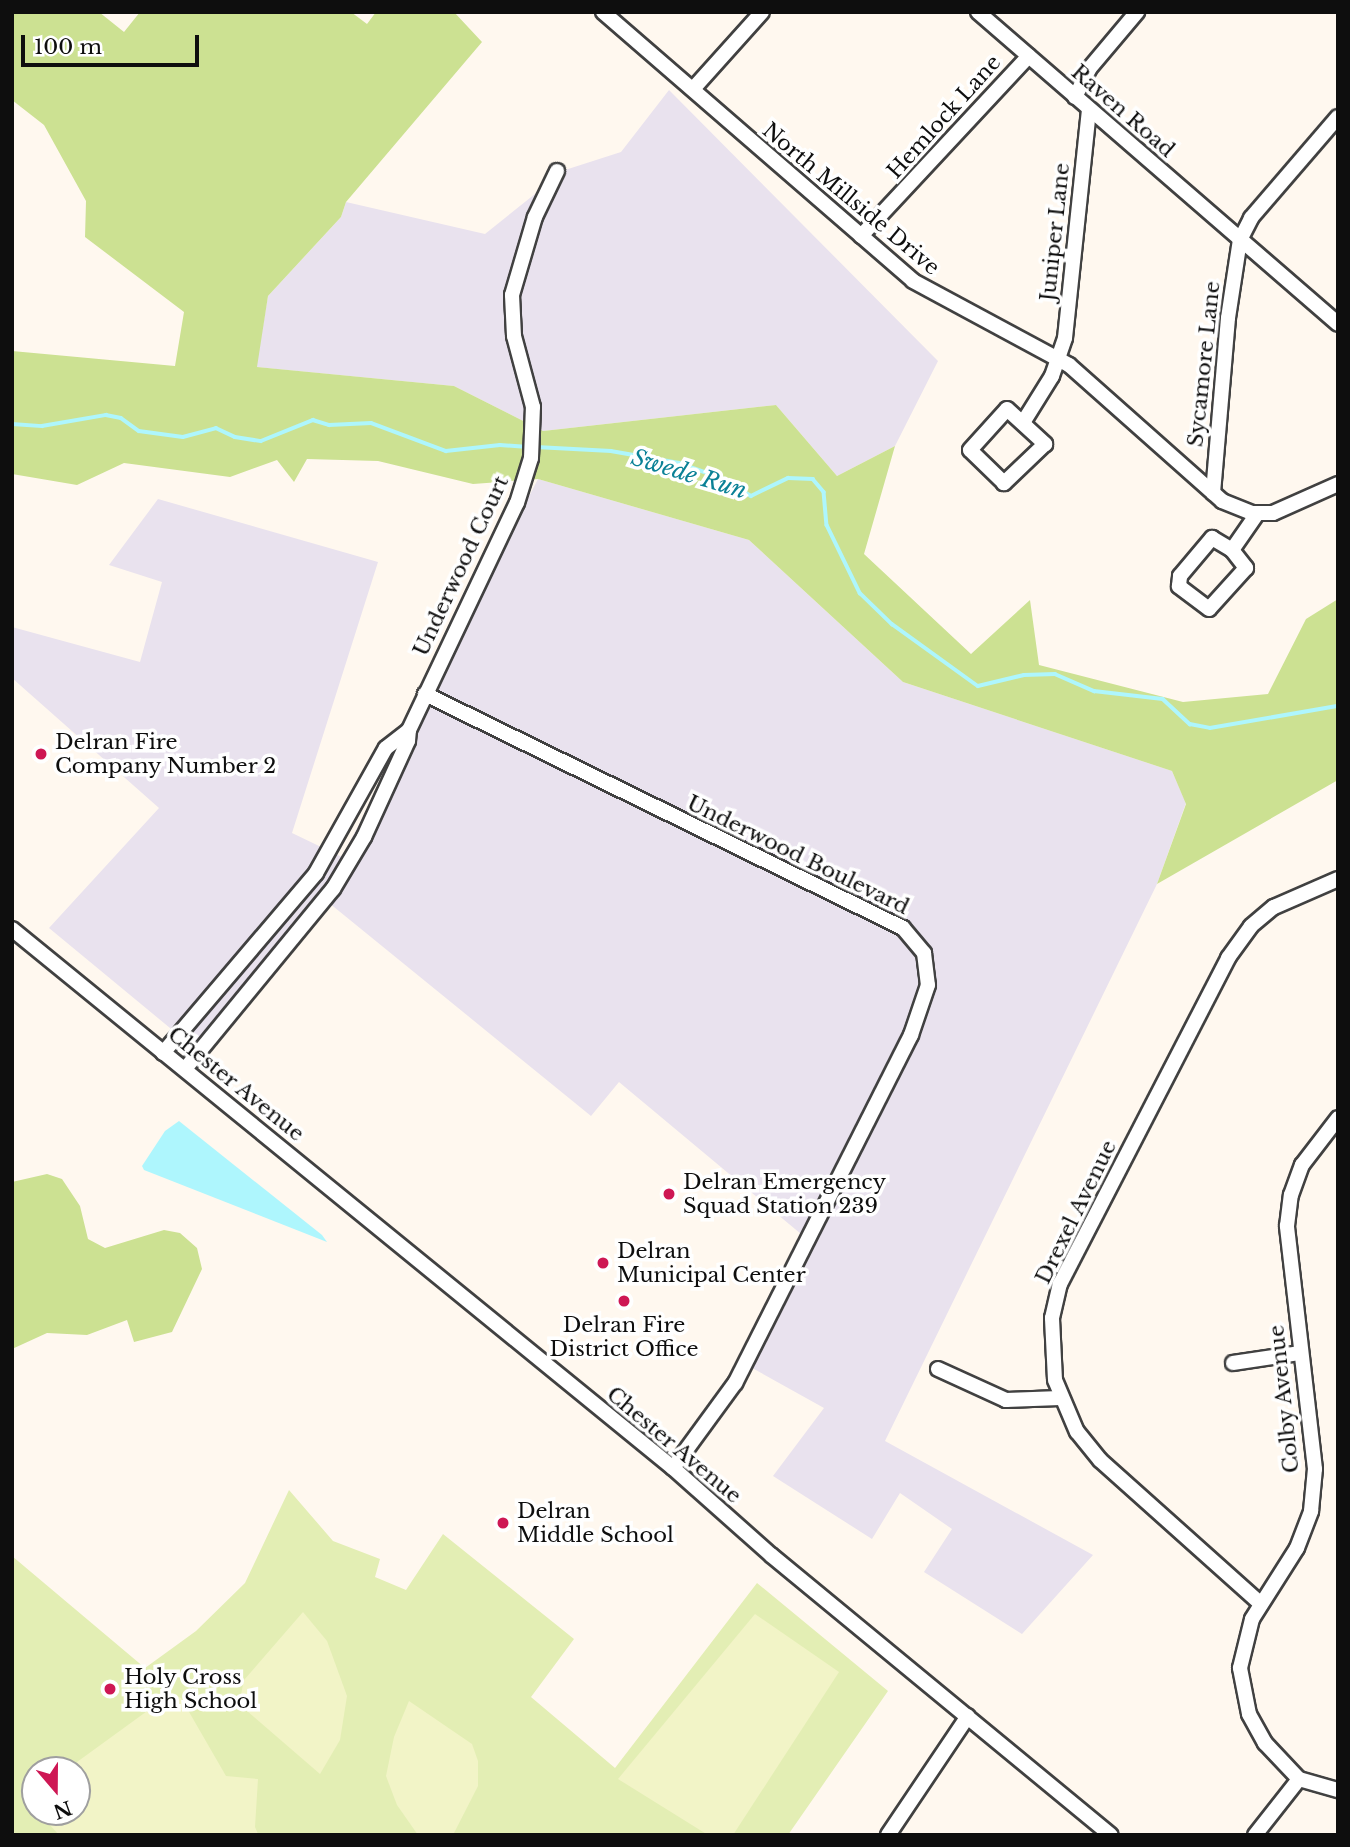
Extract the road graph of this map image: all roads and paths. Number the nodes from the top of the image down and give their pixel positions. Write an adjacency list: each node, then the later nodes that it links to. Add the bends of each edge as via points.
1 (603, 12): 6 (street, North Millside Drive)
2 (762, 12): 6 (street)
3 (978, 12): 5 (street, Raven Road)
4 (1137, 12): 7 (street, via 1089,69)
5 (1029, 56): 7 (street, Raven Road); 11 (street, Hemlock Lane)
6 (693, 89): 11 (street, North Millside Drive)
7 (1075, 97): 8 (street, Raven Road)
8 (1089, 109): 12 (street, Raven Road); 14 (street, Juniper Lane)
9 (1338, 117): 12 (street, via 1251,218)
10 (557, 171): 20 (street, Underwood Court, via 535,217 512,295 514,336 533,407 531,457 517,503)
11 (861, 236): 14 (street, North Millside Drive, via 923,288)
12 (1240, 240): 13 (street, Raven Road); 17 (street, Sycamore Lane, via 1228,318)
13 (1338, 324)
14 (1059, 358): 15 (street); 17 (street, North Millside Drive)
15 (1024, 421): 15 (street, via 1045,444 1004,483 970,450 1007,409)
16 (1338, 484): 18 (street, via 1294,505)
17 (1213, 493): 18 (street, North Millside Drive, via 1231,506)
18 (1257, 514): 19 (street)
19 (1232, 550): 19 (street, via 1246,568 1209,609 1180,586 1180,576 1212,538)
20 (425, 694): 21 (street); 31 (street, Underwood Boulevard, via 903,928 924,953 928,985 911,1035 735,1383)
21 (409, 730): 24 (street, via 386,748 316,873); 25 (street, via 364,837 333,889)
22 (1338, 879): 30 (street, Drexel Avenue, via 1274,907 1251,926 1228,958 1060,1284 1050,1340)
23 (12, 929): 24 (street, Chester Avenue)
24 (163, 1053): 25 (street, Chester Avenue)
25 (185, 1069): 31 (street, Chester Avenue)
26 (1338, 1118): 27 (street, Colby Avenue, via 1303,1165 1291,1195 1287,1227)
27 (1300, 1353): 28 (street); 32 (street, Colby Avenue, via 1315,1469 1311,1511 1297,1548)
28 (1233, 1363)
29 (938, 1368): 30 (street, via 1006,1399)
30 (1060, 1398): 32 (street, Drexel Avenue, via 1077,1432 1100,1461)
31 (673, 1468): 33 (street, Chester Avenue)
32 (1261, 1604): 34 (street, Colby Avenue, via 1252,1619 1240,1679 1249,1714 1265,1743)
33 (968, 1716): 36 (street); 37 (street, Chester Avenue)
34 (1299, 1779): 35 (street); 38 (street)
35 (1338, 1790)
36 (888, 1835)
37 (1111, 1835)
38 (1255, 1835)

